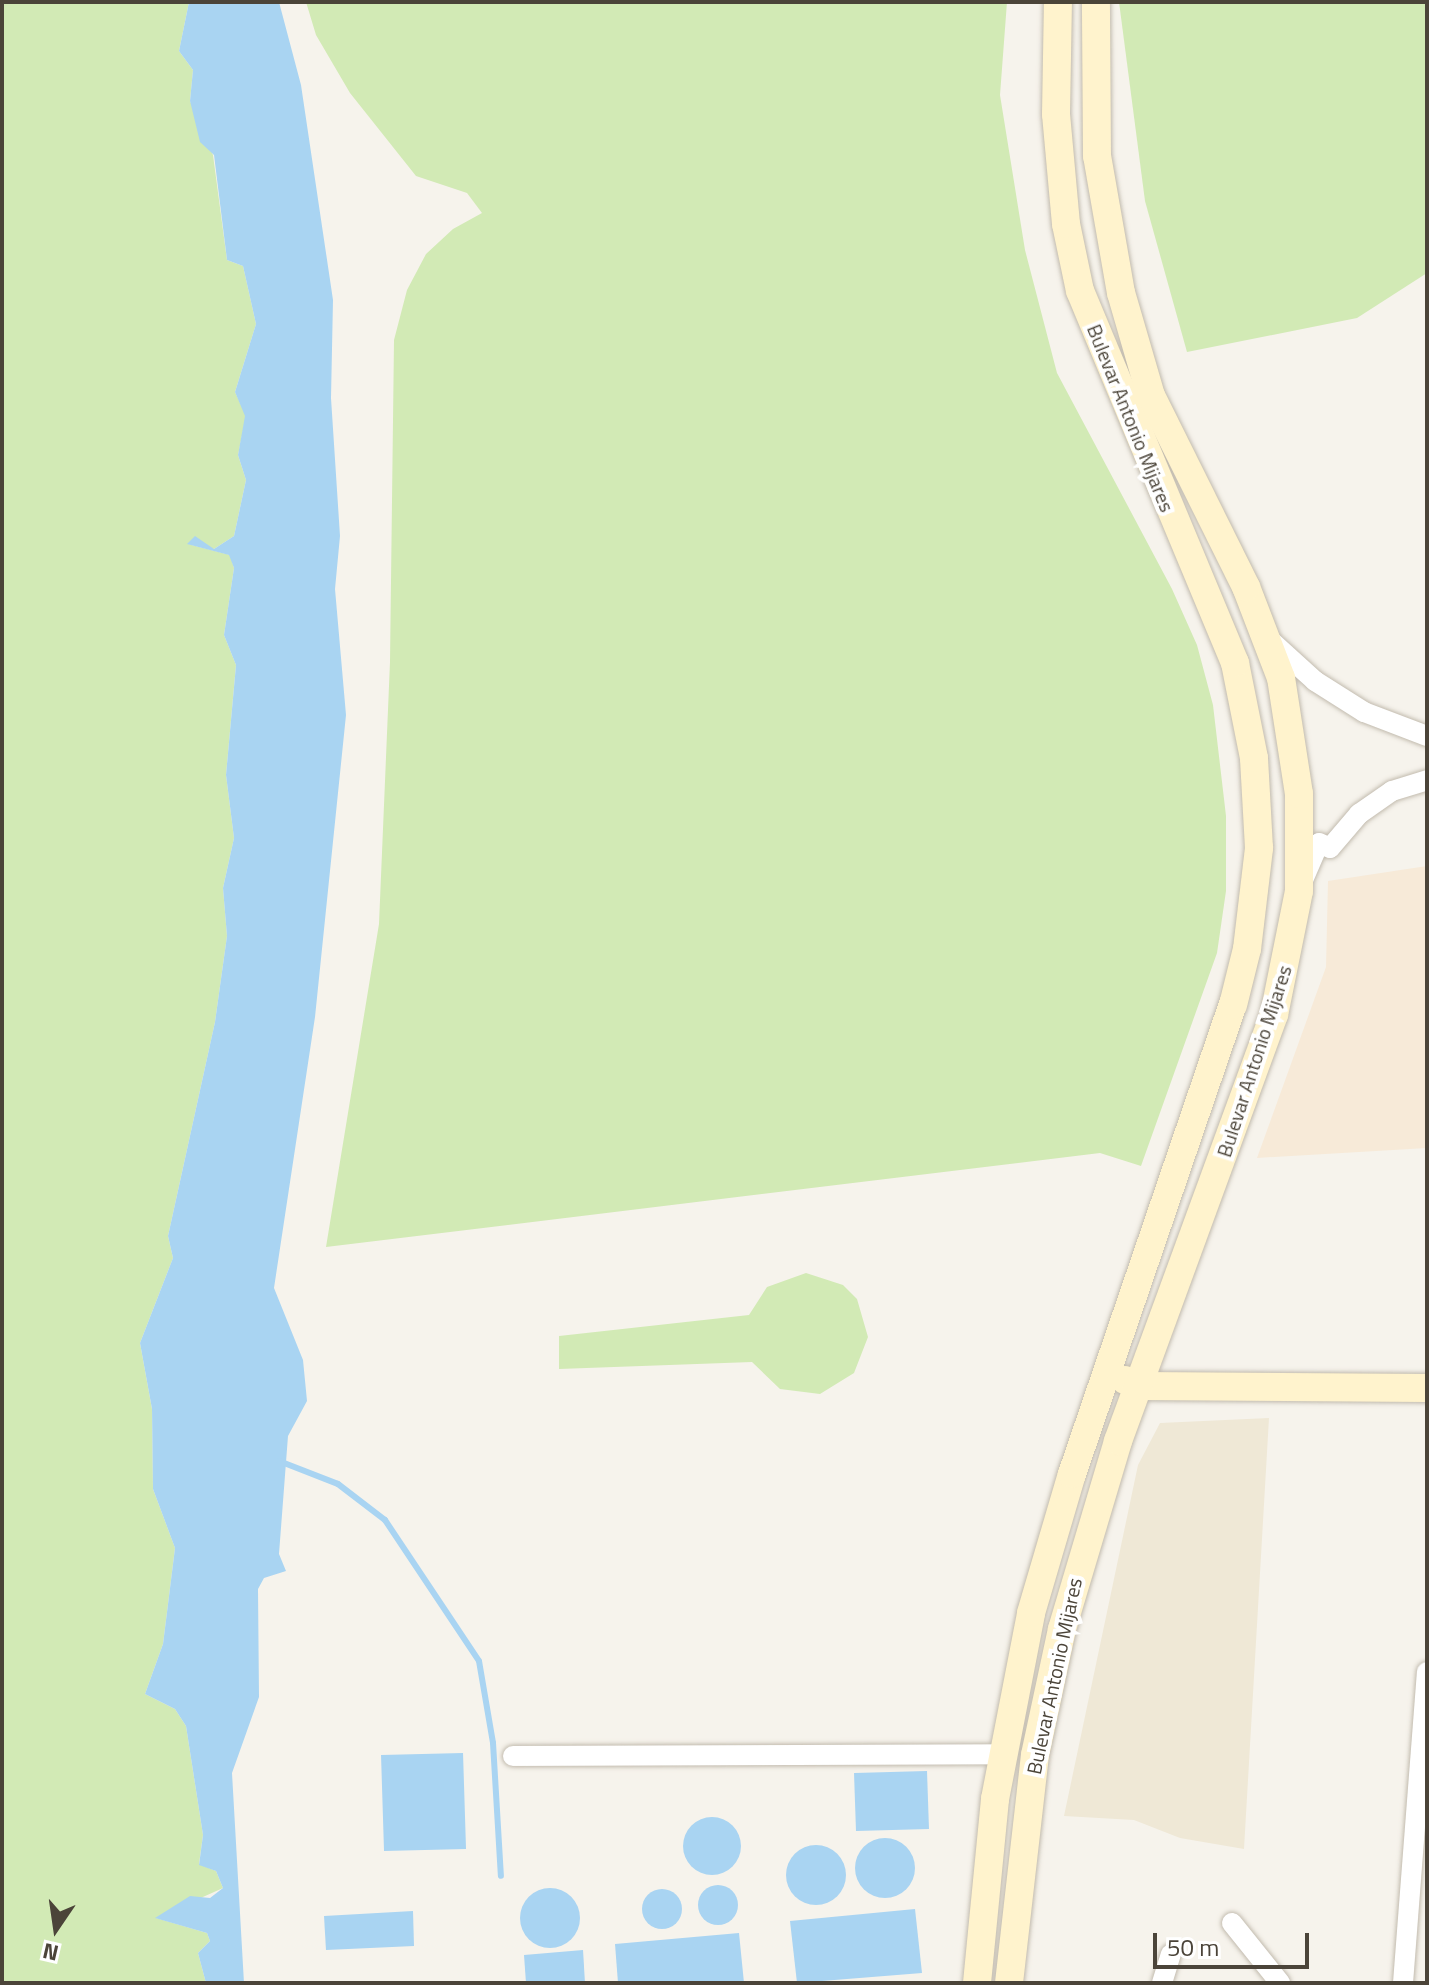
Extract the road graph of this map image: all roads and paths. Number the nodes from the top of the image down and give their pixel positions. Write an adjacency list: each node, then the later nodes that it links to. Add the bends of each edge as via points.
1 (1058, 2): 7 (main road, Bulevar Antonio Mijares, via 1056,114 1066,224 1080,291 1235,663 1258,808 1253,910 1240,981)
2 (1096, 2): 3 (main road, Bulevar Antonio Mijares, via 1097,156 1121,293 1151,396)
3 (1268, 638): 4 (street, via 1315,681 1364,712); 6 (main road, Bulevar Antonio Mijares, via 1296,759)
4 (1427, 736)
5 (1427, 780): 6 (street, via 1392,791 1359,814 1330,848 1319,843)
6 (1299, 891): 8 (main road, Bulevar Antonio Mijares, via 1274,1015)
7 (1108, 1372): 8 (main road); 11 (main road, Bulevar Antonio Mijares, via 1048,1548)
8 (1140, 1386): 9 (main road); 16 (main road, Bulevar Antonio Mijares, via 1081,1556 1056,1656 1030,1784)
9 (1427, 1388)
10 (1427, 1672): 13 (street)
11 (1003, 1754): 12 (street); 15 (main road, Bulevar Antonio Mijares)
12 (513, 1756)
13 (1422, 1778): 22 (street)
14 (1232, 1923): 21 (street)
15 (978, 1942): 16 (main road); 18 (main road, Bulevar Antonio Mijares)
16 (1012, 1945): 19 (main road, Bulevar Antonio Mijares)
17 (1171, 1954): 20 (street)
18 (977, 1983)
19 (1009, 1983)
20 (1162, 1983)
21 (1280, 1983)
22 (1403, 1983)

